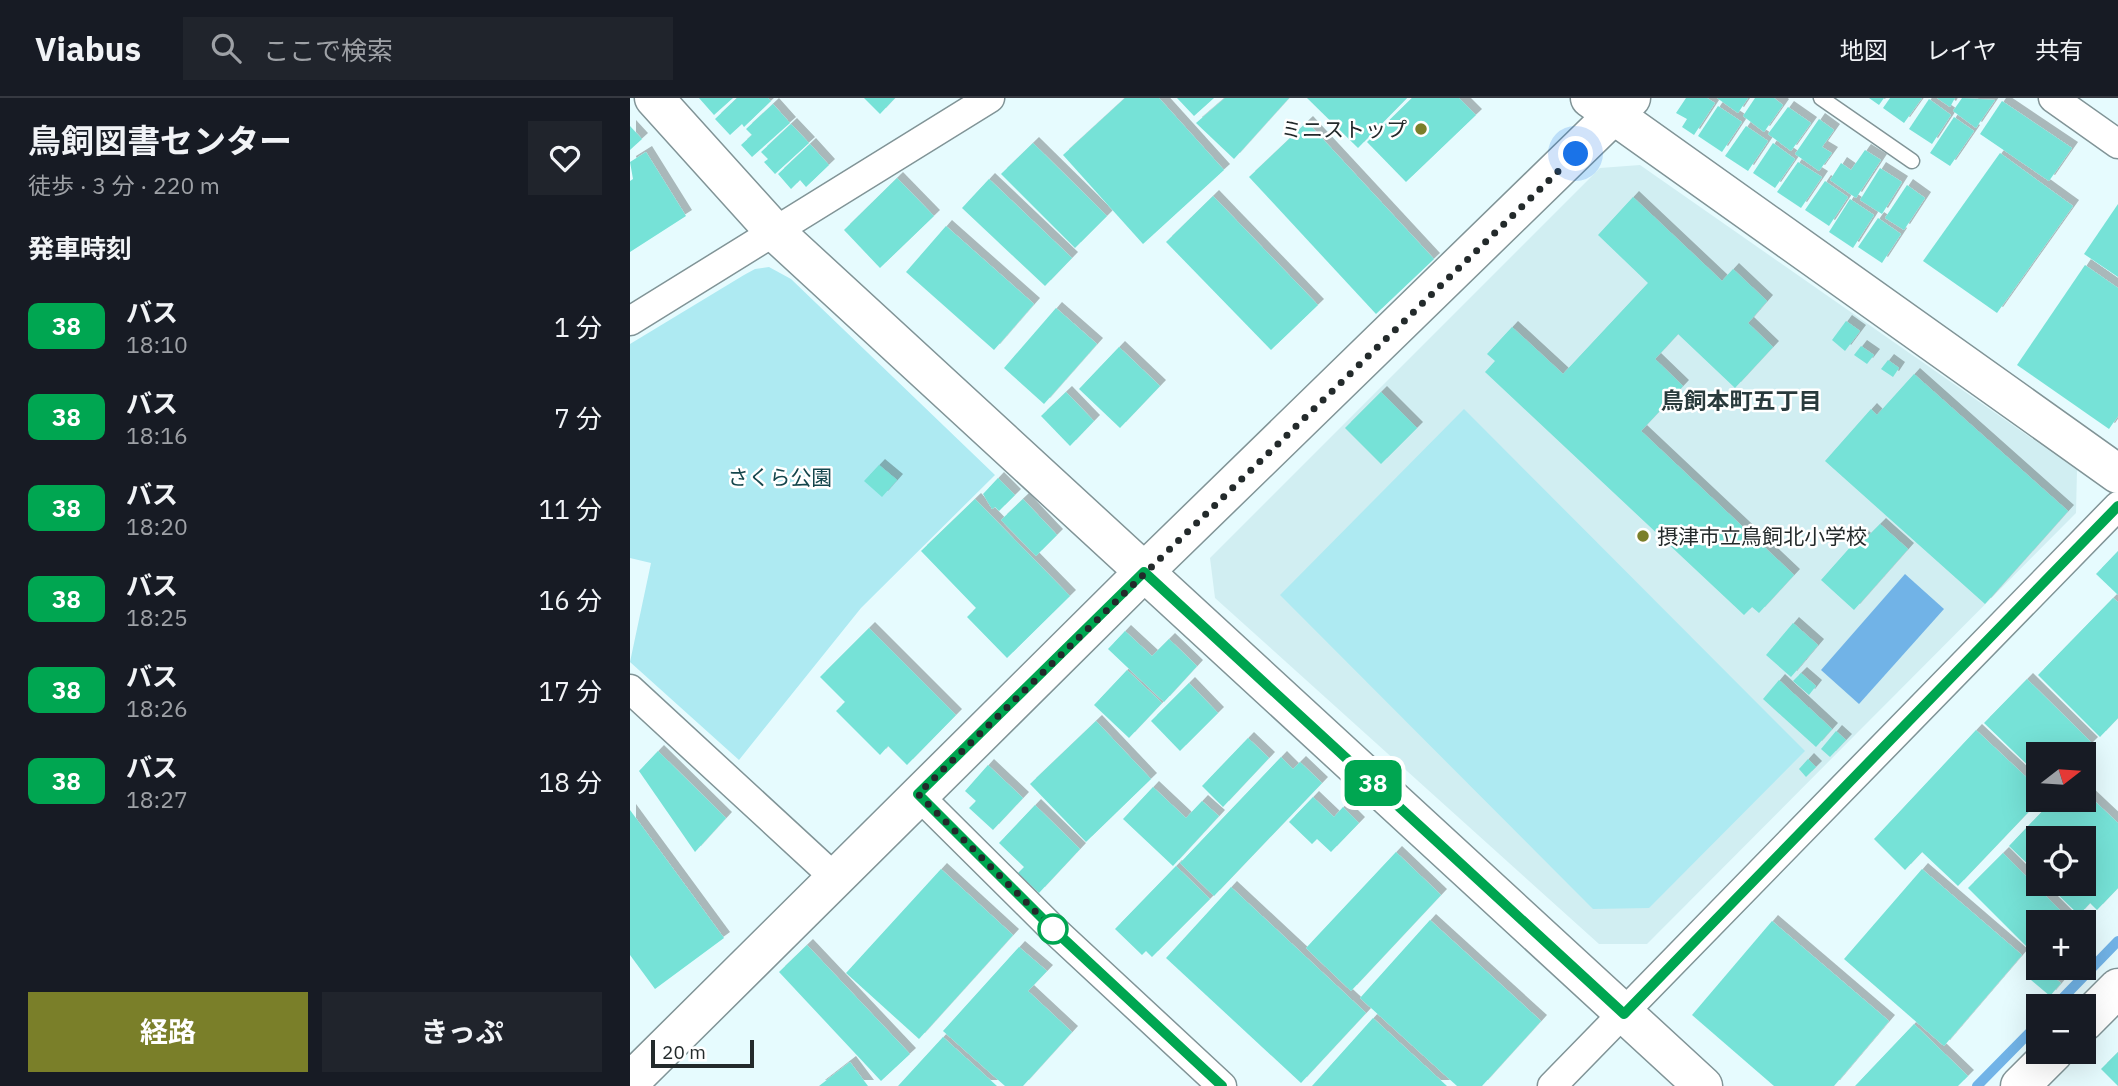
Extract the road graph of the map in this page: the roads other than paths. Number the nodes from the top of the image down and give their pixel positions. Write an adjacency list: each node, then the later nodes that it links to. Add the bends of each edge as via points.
1 (654, 98): 8 (street)
2 (990, 98): 8 (street)
3 (1821, 98): 7 (lane)
4 (2057, 99): 6 (street)
5 (1612, 104): 10 (street); 12 (street)
6 (2118, 144)
7 (1912, 162)
8 (775, 232): 9 (street); 12 (street)
9 (630, 321)
10 (2118, 474)
11 (2118, 506): 18 (street)
12 (1144, 572): 14 (street); 18 (street)
13 (630, 689): 15 (street)
14 (918, 794): 15 (street); 20 (street, via 1053,929)
15 (835, 878): 19 (street)
16 (2118, 988): 17 (street)
17 (2096, 1010)
18 (1624, 1014): 21 (street); 22 (street)
19 (630, 1082)
20 (1222, 1086)
21 (1552, 1086)
22 (1703, 1086)

